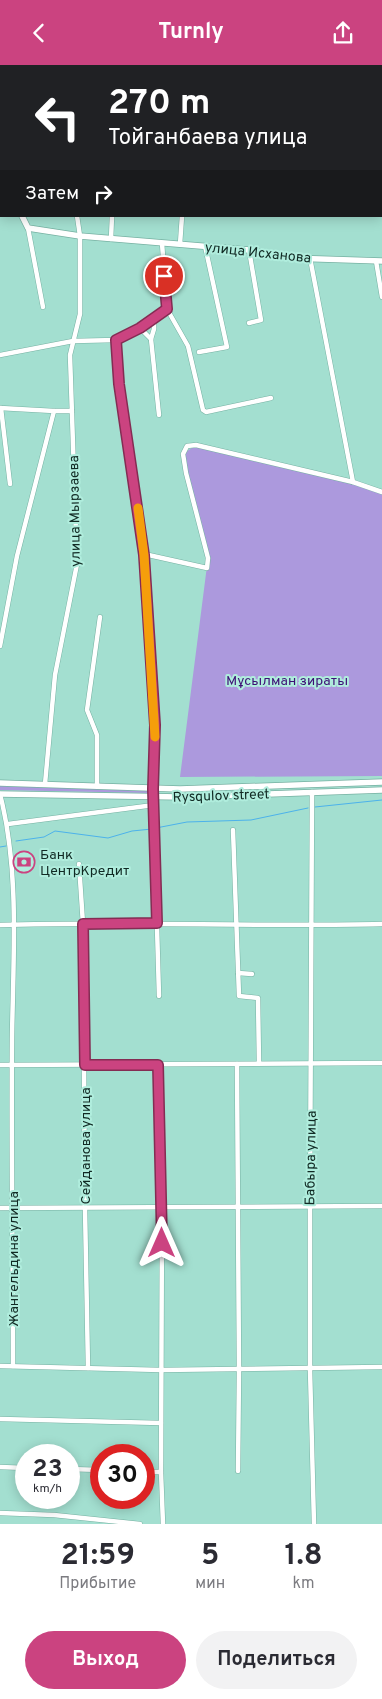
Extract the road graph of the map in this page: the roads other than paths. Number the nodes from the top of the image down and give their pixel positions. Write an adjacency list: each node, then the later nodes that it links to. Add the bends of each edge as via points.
1 (22, 217): 5 (main road)
2 (77, 217): 6 (street, улица Мырзаева)
3 (112, 217): 7 (street)
4 (182, 217): 9 (street)
5 (28, 228): 6 (main road, улица Исханова); 15 (street)
6 (80, 237): 7 (main road, улица Исханова); 22 (street, улица Мырзаева, via 80,314)
7 (111, 239): 8 (main road, улица Исханова)
8 (162, 243): 9 (main road, улица Исханова); 16 (street)
9 (180, 244): 10 (main road, улица Исханова)
10 (205, 246): 11 (main road, улица Исханова); 23 (street, via 227,347)
11 (249, 249): 12 (main road, улица Исханова); 18 (street, via 260,320)
12 (310, 258): 13 (main road, улица Исханова); 30 (street)
13 (379, 261): 14 (street)
14 (382, 297)
15 (43, 307)
16 (167, 309): 17 (street); 25 (street, via 188,346 203,410)
17 (154, 318): 19 (street); 20 (street)
18 (249, 323)
19 (140, 328): 20 (street); 21 (street)
20 (150, 339): 29 (street)
21 (116, 340): 22 (street); 33 (street, via 119,384)
22 (73, 341): 24 (street); 28 (street, улица Мырзаева, via 70,355)
23 (199, 352)
24 (0, 355)
25 (271, 398)
26 (0, 408): 27 (street); 31 (street)
27 (54, 411): 28 (street); 35 (street, via 16,556)
28 (72, 411): 38 (street, улица Мырзаева, via 76,564 56,675)
29 (160, 415)
30 (353, 482): 32 (street); 33 (street, via 196,445 187,446 183,454 186,473 208,558 207,568)
31 (10, 484)
32 (382, 492)
33 (144, 555): 40 (street, via 155,725)
34 (100, 617): 39 (street, via 87,710 98,735)
35 (0, 646)
36 (382, 782): 40 (main road)
37 (0, 783): 38 (main road)
38 (45, 784): 39 (main road)
39 (97, 787): 40 (main road)
40 (153, 789): 44 (street)
41 (382, 790): 42 (main road, Rysqulov street)
42 (312, 792): 44 (main road, Rysqulov street); 55 (street, Бабыра улица)
43 (0, 794): 44 (main road, Rysqulov street); 46 (street, Жангельдина улица)
44 (154, 797): 45 (street)
45 (154, 805): 46 (street); 49 (street)
46 (8, 824): 50 (street, Жангельдина улица)
47 (233, 831): 52 (street)
48 (79, 864): 51 (street, Сейданова улица)
49 (157, 923): 51 (street); 52 (street); 58 (street)
50 (13, 924): 51 (street); 54 (street); 64 (street, Жангельдина улица)
51 (83, 924): 65 (street, Сейданова улица)
52 (237, 924): 55 (street); 56 (street)
53 (382, 924): 55 (street)
54 (0, 925)
55 (311, 926): 60 (street, Бабыра улица)
56 (238, 973): 57 (street); 59 (street, via 239,996 258,998)
57 (252, 974)
58 (159, 996)
59 (259, 1063): 60 (street); 62 (street)
60 (311, 1063): 61 (street); 67 (street, Бабыра улица)
61 (382, 1063)
62 (237, 1064): 66 (street); 68 (street)
63 (0, 1065): 64 (street)
64 (12, 1065): 65 (street); 73 (street, Жангельдина улица)
65 (85, 1065): 66 (street); 70 (street, Сейданова улица)
66 (158, 1065): 71 (street)
67 (310, 1205): 68 (street); 69 (street); 79 (street, Бабыра улица)
68 (237, 1206): 71 (street); 78 (street)
69 (382, 1206)
70 (85, 1207): 71 (street); 73 (street); 77 (street, Сейданова улица)
71 (162, 1207): 80 (street)
72 (0, 1208): 73 (street)
73 (13, 1208): 75 (street, Жангельдина улица)
74 (0, 1365): 75 (street)
75 (13, 1366): 77 (street)
76 (382, 1367): 79 (street)
77 (88, 1368): 80 (street)
78 (239, 1369): 79 (street); 80 (street); 85 (street)
79 (310, 1369): 91 (street, Бабыра улица)
80 (161, 1370): 82 (street)
81 (0, 1419): 82 (street)
82 (161, 1423): 87 (street)
83 (0, 1467): 84 (street)
84 (15, 1468)
85 (238, 1471)
86 (155, 1472): 87 (street)
87 (161, 1472): 90 (street)
88 (0, 1513): 89 (street)
89 (140, 1524)
90 (163, 1524)
91 (314, 1524)

